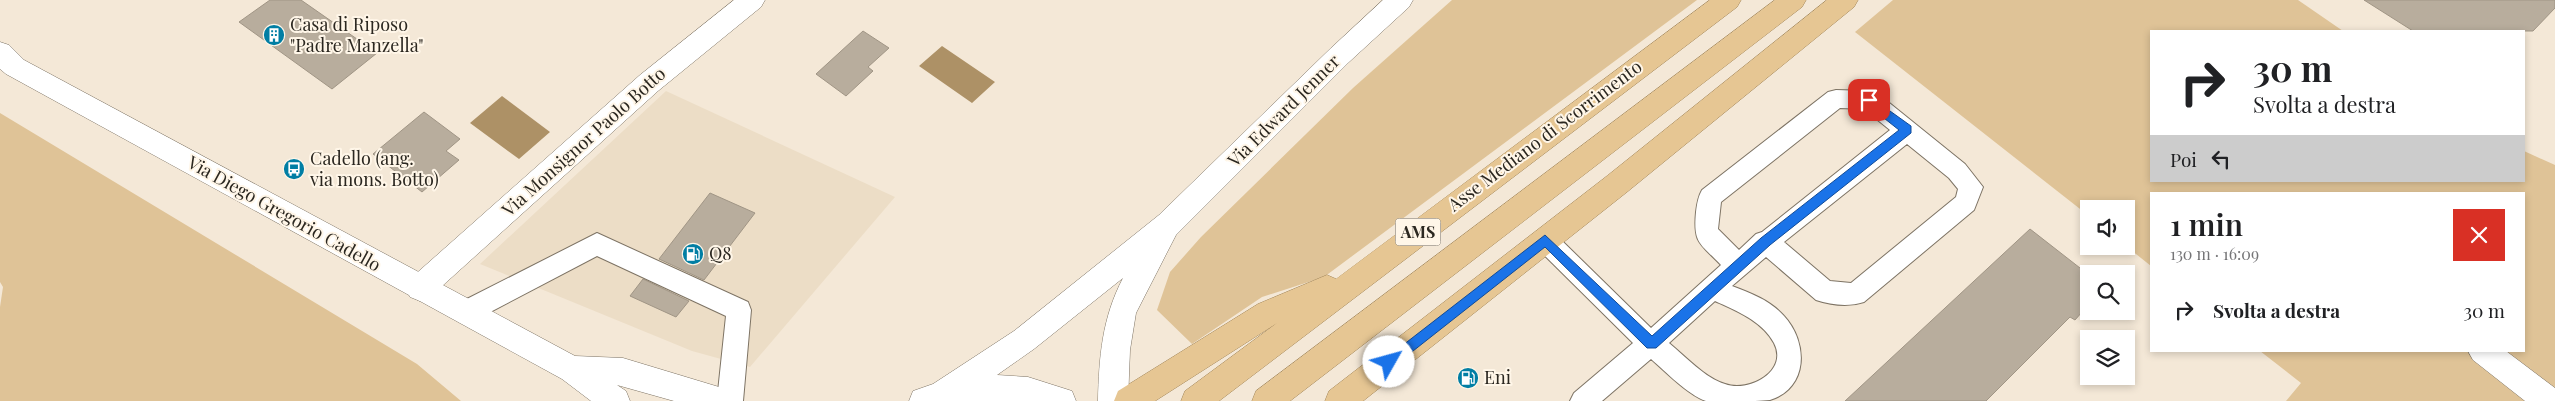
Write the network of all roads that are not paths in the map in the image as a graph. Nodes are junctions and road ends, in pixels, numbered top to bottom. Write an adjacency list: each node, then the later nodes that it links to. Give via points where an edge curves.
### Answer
1 (752, 0): 13 (street, Via Monsignor Paolo Botto, via 648,83)
2 (1400, 0): 8 (street, Via Edward Jenner)
3 (1728, 0): 12 (highway, Asse Mediano di Scorrimento / AMS)
4 (1793, 0): 29 (highway, AMS)
5 (1845, 0): 9 (highway)
6 (0, 52): 13 (street, Via Diego Gregorio Cadello, via 15,67)
7 (1907, 130): 10 (lane); 10 (lane, via 1957,171 1971,187 1966,203 1855,294 1825,292); 11 (lane, via 1869,100 1836,99 1710,197 1706,233)
8 (1169, 224): 19 (street, Via Edward Jenner, via 1024,340); 26 (street, Via Edward Jenner, via 1126,302 1114,360)
9 (1545, 240): 16 (lane); 20 (highway)
10 (1766, 241): 11 (lane)
11 (1738, 265): 14 (lane)
12 (1365, 272): 27 (highway, via 1268,313); 28 (highway, Asse Mediano di Scorrimento / AMS)
13 (420, 288): 15 (street, Via Diego Gregorio Cadello)
14 (1711, 288): 16 (lane); 16 (lane, via 1758,310 1778,326 1789,348 1790,359 1789,370 1776,390 1752,399 1725,397 1712,391)
15 (466, 312): 18 (street, Via Diego Gregorio Cadello); 24 (lane, via 596,244 738,310)
16 (1651, 344): 30 (lane)
17 (2484, 352): 31 (street)
18 (572, 369): 21 (street); 22 (street, Via Diego Gregorio Cadello); 23 (street, Via Diego Gregorio Cadello, via 623,372)
19 (934, 398): 25 (street, via 981,389 1017,390)
20 (1342, 400)
21 (600, 401)
22 (615, 401)
23 (719, 401)
24 (730, 401)
25 (1061, 401)
26 (1113, 401)
27 (1130, 401)
28 (1196, 401)
29 (1267, 401)
30 (1583, 401)
31 (2548, 401)

